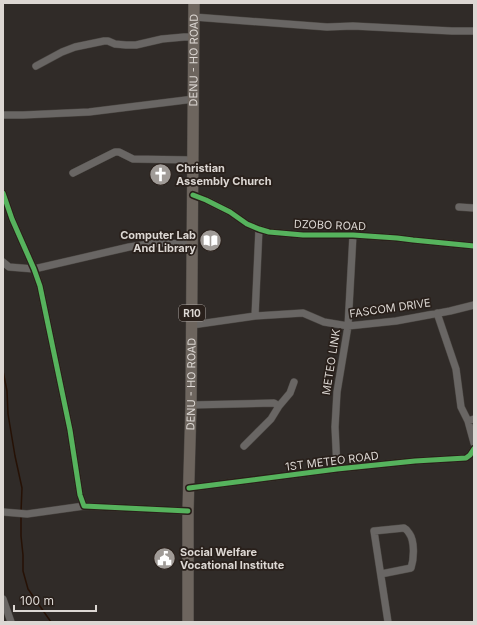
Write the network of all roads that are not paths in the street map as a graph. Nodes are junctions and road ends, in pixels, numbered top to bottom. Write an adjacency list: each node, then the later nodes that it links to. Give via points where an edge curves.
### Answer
1 (194, 3): 2 (main road, DENU - HO ROAD / R10)
2 (194, 17): 3 (street, via 327,27); 4 (main road, DENU - HO ROAD / R10)
3 (474, 31)
4 (194, 37): 5 (street, via 162,39 136,45 104,41 75,47); 6 (main road, DENU - HO ROAD / R10)
5 (36, 66)
6 (194, 99): 7 (street, via 89,112); 8 (main road, DENU - HO ROAD / R10)
7 (3, 115)
8 (193, 160): 9 (street, via 133,159 115,152); 11 (main road, DENU - HO ROAD / R10)
9 (73, 173)
10 (3, 193): 19 (street)
11 (193, 195): 14 (street, DZOBO ROAD); 16 (main road, DENU - HO ROAD / R10)
12 (459, 207): 13 (street)
13 (474, 208)
14 (259, 229): 15 (street, DZOBO ROAD, via 303,235); 22 (street)
15 (353, 234): 17 (street, DZOBO ROAD); 24 (street, METEO LINK)
16 (192, 244): 19 (street, via 155,243 129,247); 23 (main road, DENU - HO ROAD / R10)
17 (474, 246)
18 (3, 262): 19 (street, via 9,267)
19 (34, 269): 34 (street, via 46,314)
20 (474, 305): 21 (street, FASCOM DRIVE)
21 (437, 313): 24 (street, FASCOM DRIVE); 28 (street, via 456,369 461,407)
22 (256, 316): 23 (street, FASCOM DRIVE); 24 (street, FASCOM DRIVE, via 302,313 324,322)
23 (192, 325): 26 (main road, DENU - HO ROAD / R10)
24 (348, 326): 32 (street, METEO LINK, via 337,392)
25 (294, 382): 27 (street, via 290,394)
26 (192, 405): 27 (street, via 274,402); 33 (main road, DENU - HO ROAD / R10)
27 (279, 406): 30 (street, via 271,419)
28 (471, 420): 29 (street)
29 (474, 443)
30 (244, 446)
31 (474, 449): 32 (street, 1ST METEO ROAD, via 466,458)
32 (337, 469): 33 (street, 1ST METEO ROAD)
33 (189, 488): 35 (main road, DENU - HO ROAD / R10)
34 (84, 506): 35 (street); 36 (street, via 21,513)
35 (188, 510): 40 (main road, DENU - HO ROAD / R10)
36 (3, 512)
37 (381, 574): 37 (street, via 374,531 404,528 410,534 413,547 411,568); 41 (street)
38 (3, 599): 39 (street)
39 (11, 622)
40 (188, 622)
41 (388, 622)

